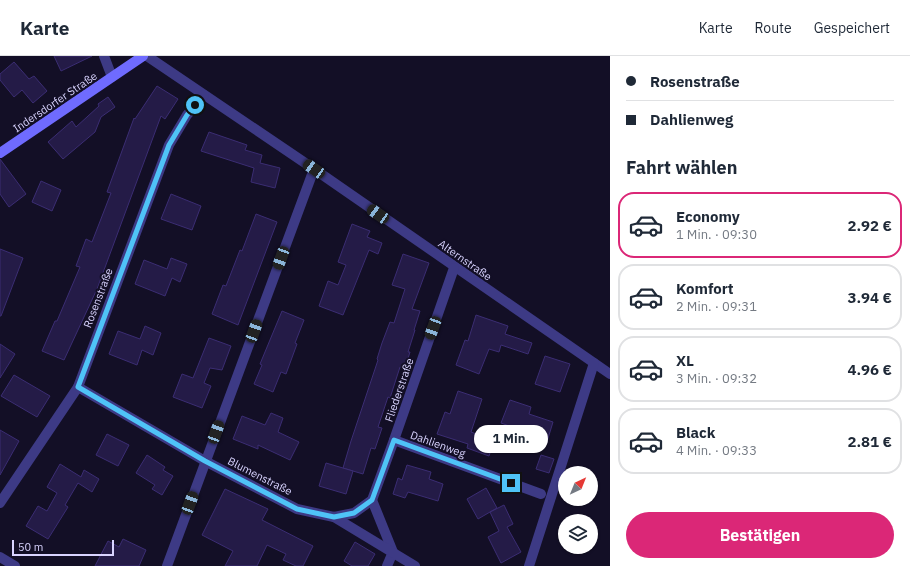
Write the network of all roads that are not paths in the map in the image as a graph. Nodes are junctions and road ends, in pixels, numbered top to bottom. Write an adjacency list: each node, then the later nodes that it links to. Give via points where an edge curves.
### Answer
1 (104, 56): 4 (street)
2 (143, 56): 4 (street, Indersdorfer Straße)
3 (147, 56): 5 (street, Alternstraße)
4 (112, 77): 6 (street, Indersdorfer Straße)
5 (204, 95): 7 (street, Alternstraße); 11 (street, Rosenstraße, via 187,115 169,145)
6 (0, 153)
7 (314, 169): 8 (street, Alternstraße); 13 (street)
8 (454, 268): 9 (street, Alternstraße); 12 (street, Fliederstraße)
9 (594, 363): 10 (street, Alternstraße); 24 (street)
10 (610, 374)
11 (78, 387): 13 (street, Blumenstraße); 16 (street, Rosenstraße)
12 (394, 440): 14 (street, Dahlienweg); 15 (street, Fliederstraße)
13 (205, 461): 17 (street, Blumenstraße, via 297,509); 21 (street)
14 (540, 494)
15 (372, 500): 17 (street, Blumenstraße, via 354,513); 18 (street)
16 (0, 503)
17 (334, 517): 18 (street)
18 (393, 552): 22 (street); 23 (street)
19 (0, 557): 20 (street)
20 (15, 566)
21 (167, 566)
22 (386, 566)
23 (415, 566)
24 (529, 566)

